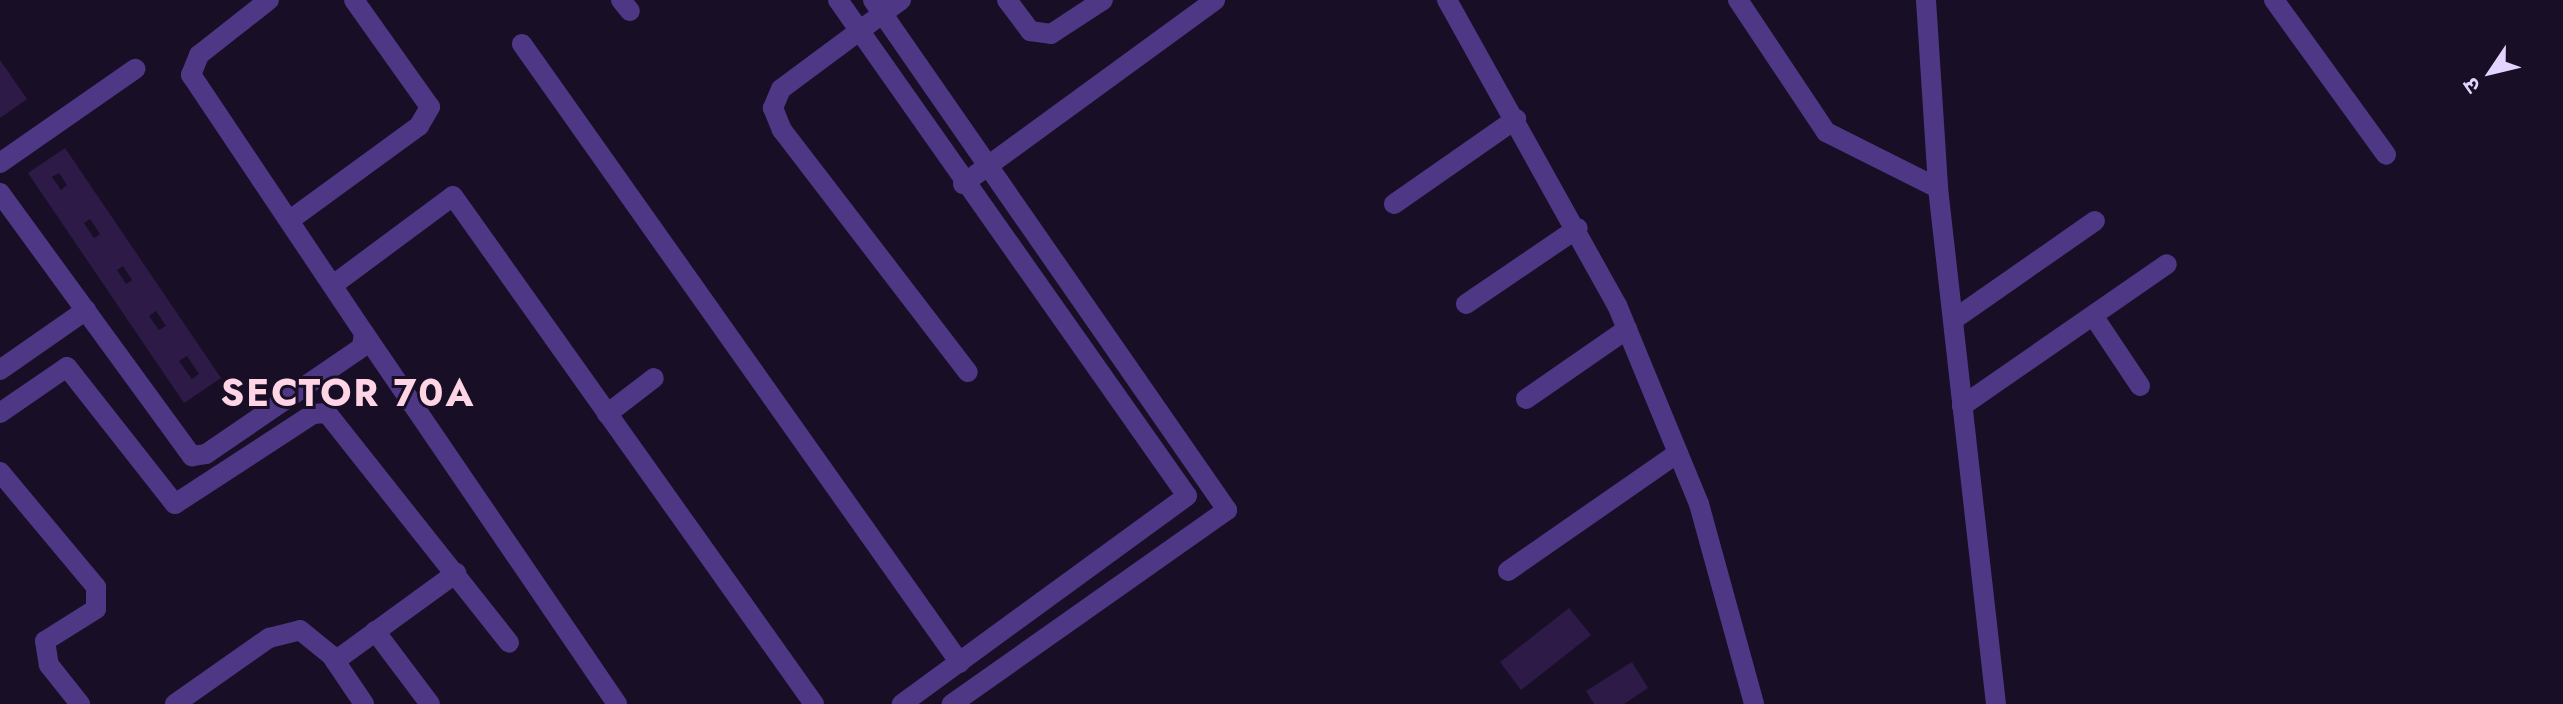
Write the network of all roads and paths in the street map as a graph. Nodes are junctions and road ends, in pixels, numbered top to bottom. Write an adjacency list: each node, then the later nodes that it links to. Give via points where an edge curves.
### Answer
1 (269, 0): 24 (street, via 199,55 191,75)
2 (354, 0): 24 (street, via 430,107 419,126)
3 (838, 0): 13 (street)
4 (901, 0): 12 (street)
5 (1007, 0): 6 (street, via 1030,31 1051,34)
6 (1103, 0)
7 (1215, 0): 19 (street)
8 (1447, 0): 16 (street)
9 (1738, 0): 21 (street, via 1826,132)
10 (1926, 0): 21 (street)
11 (2274, 0): 17 (street)
12 (877, 6): 13 (street); 19 (street)
13 (857, 28): 20 (street); 36 (street, via 781,89 777,121)
14 (522, 44): 50 (street)
15 (135, 69): 18 (street)
16 (1516, 119): 23 (street); 26 (street)
17 (2386, 155)
18 (0, 163)
19 (988, 165): 20 (street); 58 (street, via 1227,510)
20 (963, 184): 50 (street, via 1187,496)
21 (1938, 188): 32 (street)
22 (0, 193): 30 (street)
23 (1394, 204)
24 (290, 220): 28 (street)
25 (2095, 221): 32 (street)
26 (1578, 228): 29 (street); 33 (street)
27 (2167, 264): 31 (street)
28 (333, 285): 34 (street); 42 (street, via 453,196)
29 (1466, 304)
30 (86, 310): 34 (street, via 192,456 206,454 362,347); 35 (street)
31 (2094, 317): 38 (street); 40 (street)
32 (1953, 320): 40 (street)
33 (1627, 329): 39 (street); 43 (street)
34 (364, 333): 55 (street)
35 (0, 370)
36 (968, 372)
37 (654, 378): 42 (street)
38 (2140, 386)
39 (1526, 399)
40 (1962, 406): 60 (street)
41 (0, 413): 46 (street, via 67,367 175,504 313,414 327,413)
42 (607, 414): 56 (street)
43 (1678, 453): 45 (street); 59 (street)
44 (0, 472): 51 (street, via 96,587 96,609 45,641 49,665)
45 (1508, 571)
46 (456, 573): 47 (street); 48 (street)
47 (375, 631): 49 (street); 54 (street)
48 (509, 643)
49 (335, 661): 52 (street, via 315,637 284,630); 53 (street)
50 (960, 663): 57 (street)
51 (80, 704)
52 (175, 704)
53 (364, 704)
54 (430, 704)
55 (617, 704)
56 (814, 704)
57 (902, 704)
58 (952, 704)
59 (1754, 704)
60 (1996, 704)

